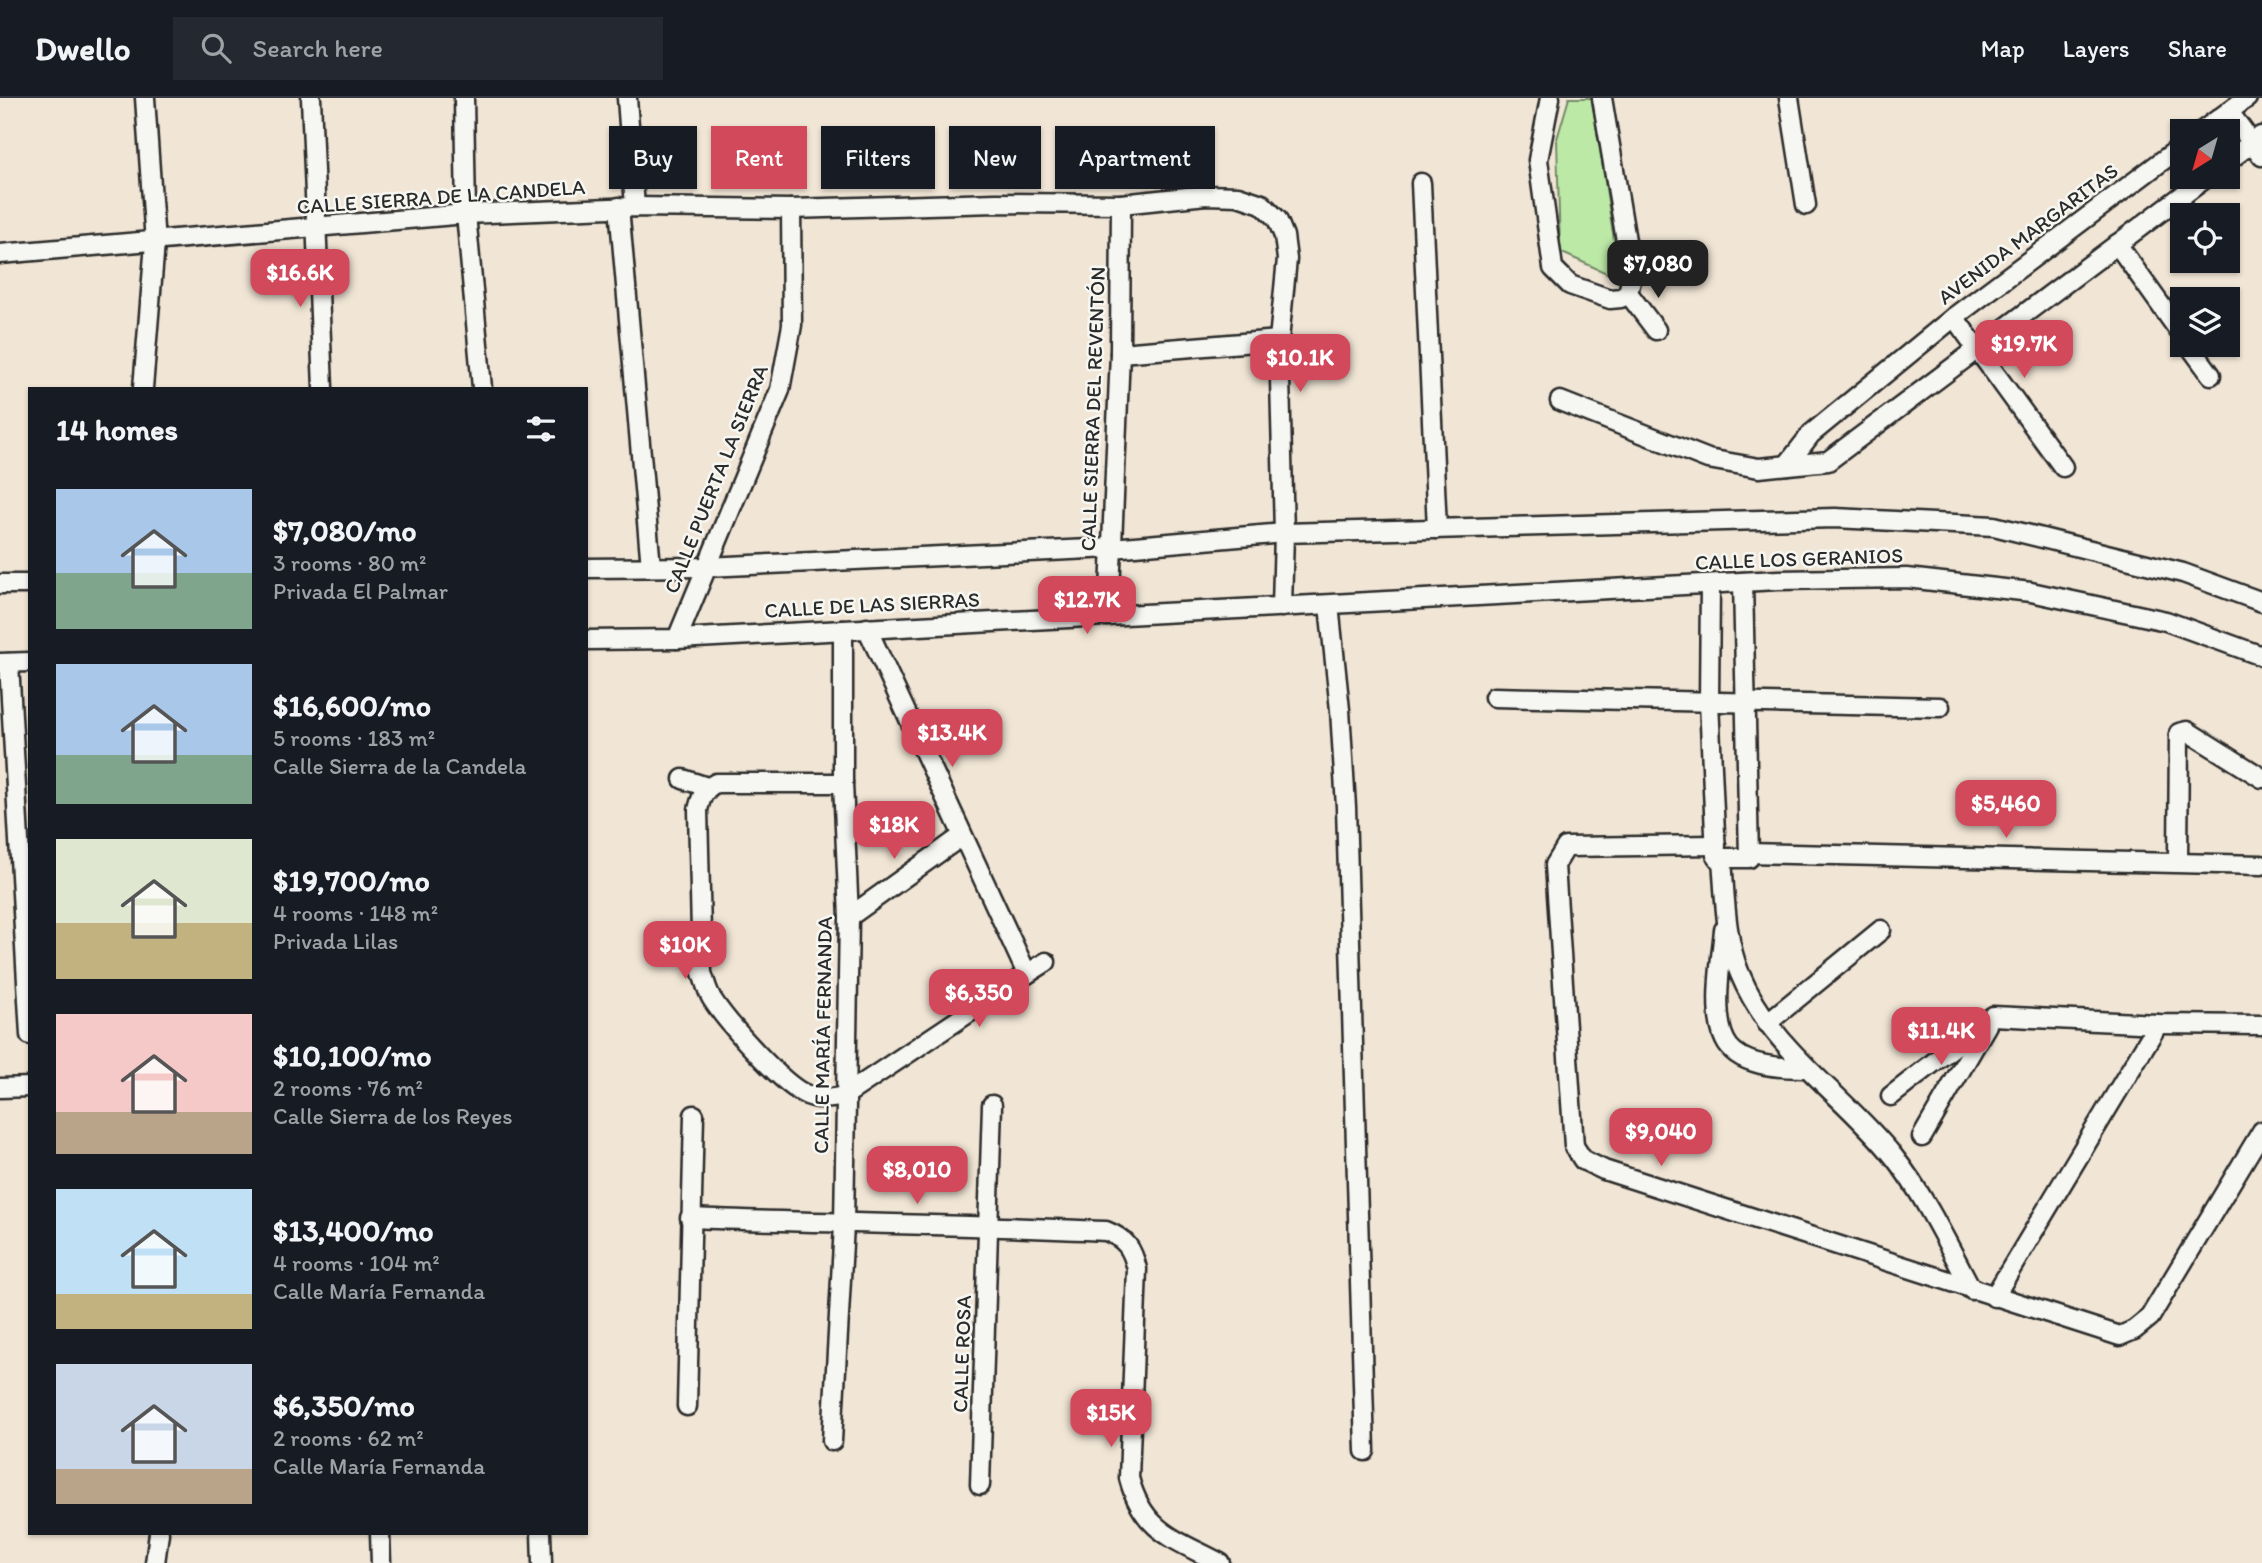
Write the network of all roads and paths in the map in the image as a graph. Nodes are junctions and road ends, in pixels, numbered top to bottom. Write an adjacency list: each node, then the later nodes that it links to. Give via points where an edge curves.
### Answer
1 (145, 98): 22 (street)
2 (311, 98): 21 (street)
3 (464, 98): 20 (street)
4 (627, 98): 18 (street)
5 (1550, 98): 25 (street, via 1538,160 1553,268 1570,285 1610,299)
6 (1602, 98): 25 (street, via 1632,276)
7 (1788, 98): 17 (street)
8 (2247, 98): 9 (street)
9 (2229, 111): 10 (street); 11 (street)
10 (2219, 119)
11 (2259, 145): 13 (street)
12 (2170, 155): 26 (street, AVENIDA MARGARITAS)
13 (2240, 155)
14 (1421, 183): 40 (street)
15 (2191, 189): 23 (street)
16 (1121, 204): 19 (street, CALLE SIERRA DE LA CANDELA); 29 (street, CALLE SIERRA DE LA CANDELA, via 1206,195 1238,196 1262,204 1277,219 1284,236); 31 (street, CALLE SIERRA DEL REVENTÓN)
17 (1806, 205)
18 (627, 207): 19 (street, CALLE SIERRA DE LA CANDELA); 20 (street, CALLE SIERRA DE LA CANDELA); 43 (street)
19 (790, 209): 44 (street, CALLE PUERTA LA SIERRA, via 789,354 780,390)
20 (466, 214): 21 (street, CALLE SIERRA DE LA CANDELA); 36 (street)
21 (316, 228): 22 (street, CALLE SIERRA DE LA CANDELA); 35 (street)
22 (155, 243): 24 (street, CALLE SIERRA DE LA CANDELA); 34 (street)
23 (2117, 244): 27 (street); 30 (street)
24 (0, 254)
25 (1628, 293): 28 (street)
26 (1954, 317): 30 (street); 38 (street, AVENIDA MARGARITAS, via 1811,434)
27 (2170, 318)
28 (1656, 330)
29 (1279, 340): 31 (street); 41 (street)
30 (1977, 348): 38 (street, via 1828,461); 39 (street)
31 (1121, 353): 42 (street, CALLE SIERRA DEL REVENTÓN)
32 (2198, 357): 33 (street)
33 (2211, 375)
34 (143, 387)
35 (323, 387)
36 (482, 387)
37 (1560, 401): 38 (street, via 1708,459 1759,467)
38 (1787, 465)
39 (2063, 467)
40 (1437, 529): 41 (street); 50 (street, via 1835,519 1994,526 2183,573)
41 (1284, 533): 42 (street); 52 (street)
42 (1112, 548): 44 (street); 53 (street, CALLE SIERRA DEL REVENTÓN)
43 (652, 567): 44 (street); 45 (street)
44 (706, 567): 56 (street, CALLE PUERTA LA SIERRA)
45 (588, 568)
46 (1743, 582): 49 (street, CALLE LOS GERANIOS); 58 (street, CALLE LOS GERANIOS, via 1907,578 2031,592 2166,621); 63 (street)
47 (0, 584): 48 (street)
48 (28, 584)
49 (1710, 584): 51 (street, CALLE LOS GERANIOS); 62 (street)
50 (2262, 602)
51 (1329, 605): 52 (street, CALLE DE LAS SIERRAS); 100 (street, via 1346,807)
52 (1282, 607): 53 (street, CALLE DE LAS SIERRAS)
53 (1109, 616): 54 (street, CALLE DE LAS SIERRAS)
54 (867, 628): 55 (street, CALLE DE LAS SIERRAS); 69 (street)
55 (842, 630): 56 (street, CALLE DE LAS SIERRAS); 67 (street, CALLE MARÍA FERNANDA)
56 (677, 639): 57 (street, CALLE DE LAS SIERRAS)
57 (588, 640)
58 (2262, 656)
59 (28, 662): 60 (street)
60 (4, 663): 79 (street)
61 (1494, 697): 62 (street)
62 (1710, 702): 63 (street); 70 (street)
63 (1744, 703): 64 (street); 71 (street)
64 (1940, 707)
65 (2262, 778): 72 (street, via 2187,731 2179,733)
66 (683, 779): 68 (street)
67 (843, 783): 68 (street, via 716,783); 75 (street, CALLE MARÍA FERNANDA)
68 (708, 787): 87 (street, via 698,810 702,973 710,996 789,1085 825,1100)
69 (961, 836): 75 (street); 78 (street)
70 (1719, 852): 71 (street, via 1749,858); 74 (street); 96 (street, via 1566,846 1559,856 1555,865 1574,1146 1583,1160 1604,1170)
71 (1749, 853): 72 (street)
72 (2178, 862): 73 (street)
73 (2262, 865)
74 (1726, 909): 81 (street, via 1739,972); 84 (street, via 1720,1001 1724,1039 1736,1053 1756,1062 1779,1069)
75 (849, 917): 87 (street, CALLE MARÍA FERNANDA)
76 (1881, 930): 81 (street)
77 (1046, 962): 78 (street)
78 (1027, 974): 87 (street)
79 (28, 1006)
80 (1993, 1016): 82 (street); 88 (street); 92 (street)
81 (1767, 1023): 84 (street)
82 (2158, 1024): 83 (street); 97 (street)
83 (2262, 1025)
84 (1804, 1068): 96 (street, via 1894,1157)
85 (28, 1087): 86 (street)
86 (0, 1088)
87 (844, 1096): 94 (street, CALLE MARÍA FERNANDA)
88 (1891, 1096)
89 (992, 1105): 95 (street, CALLE ROSA)
90 (694, 1115): 93 (street)
91 (2262, 1130): 97 (street, via 2150,1317 2134,1330 2120,1336)
92 (1922, 1136)
93 (690, 1218): 94 (street); 98 (street)
94 (844, 1225): 95 (street); 99 (street, CALLE MARÍA FERNANDA)
95 (990, 1225): 101 (street, CALLE ROSA); 108 (street, via 1106,1231 1123,1238 1133,1250 1137,1269 1129,1478 1135,1500 1146,1518 1165,1533)
96 (1972, 1290): 97 (street)
97 (1994, 1297)
98 (687, 1406)
99 (832, 1441)
100 (1365, 1451)
101 (980, 1485)
102 (159, 1535): 105 (street)
103 (380, 1535): 106 (street)
104 (541, 1535): 107 (street)
105 (155, 1563)
106 (381, 1563)
107 (542, 1563)
108 (1220, 1563)

